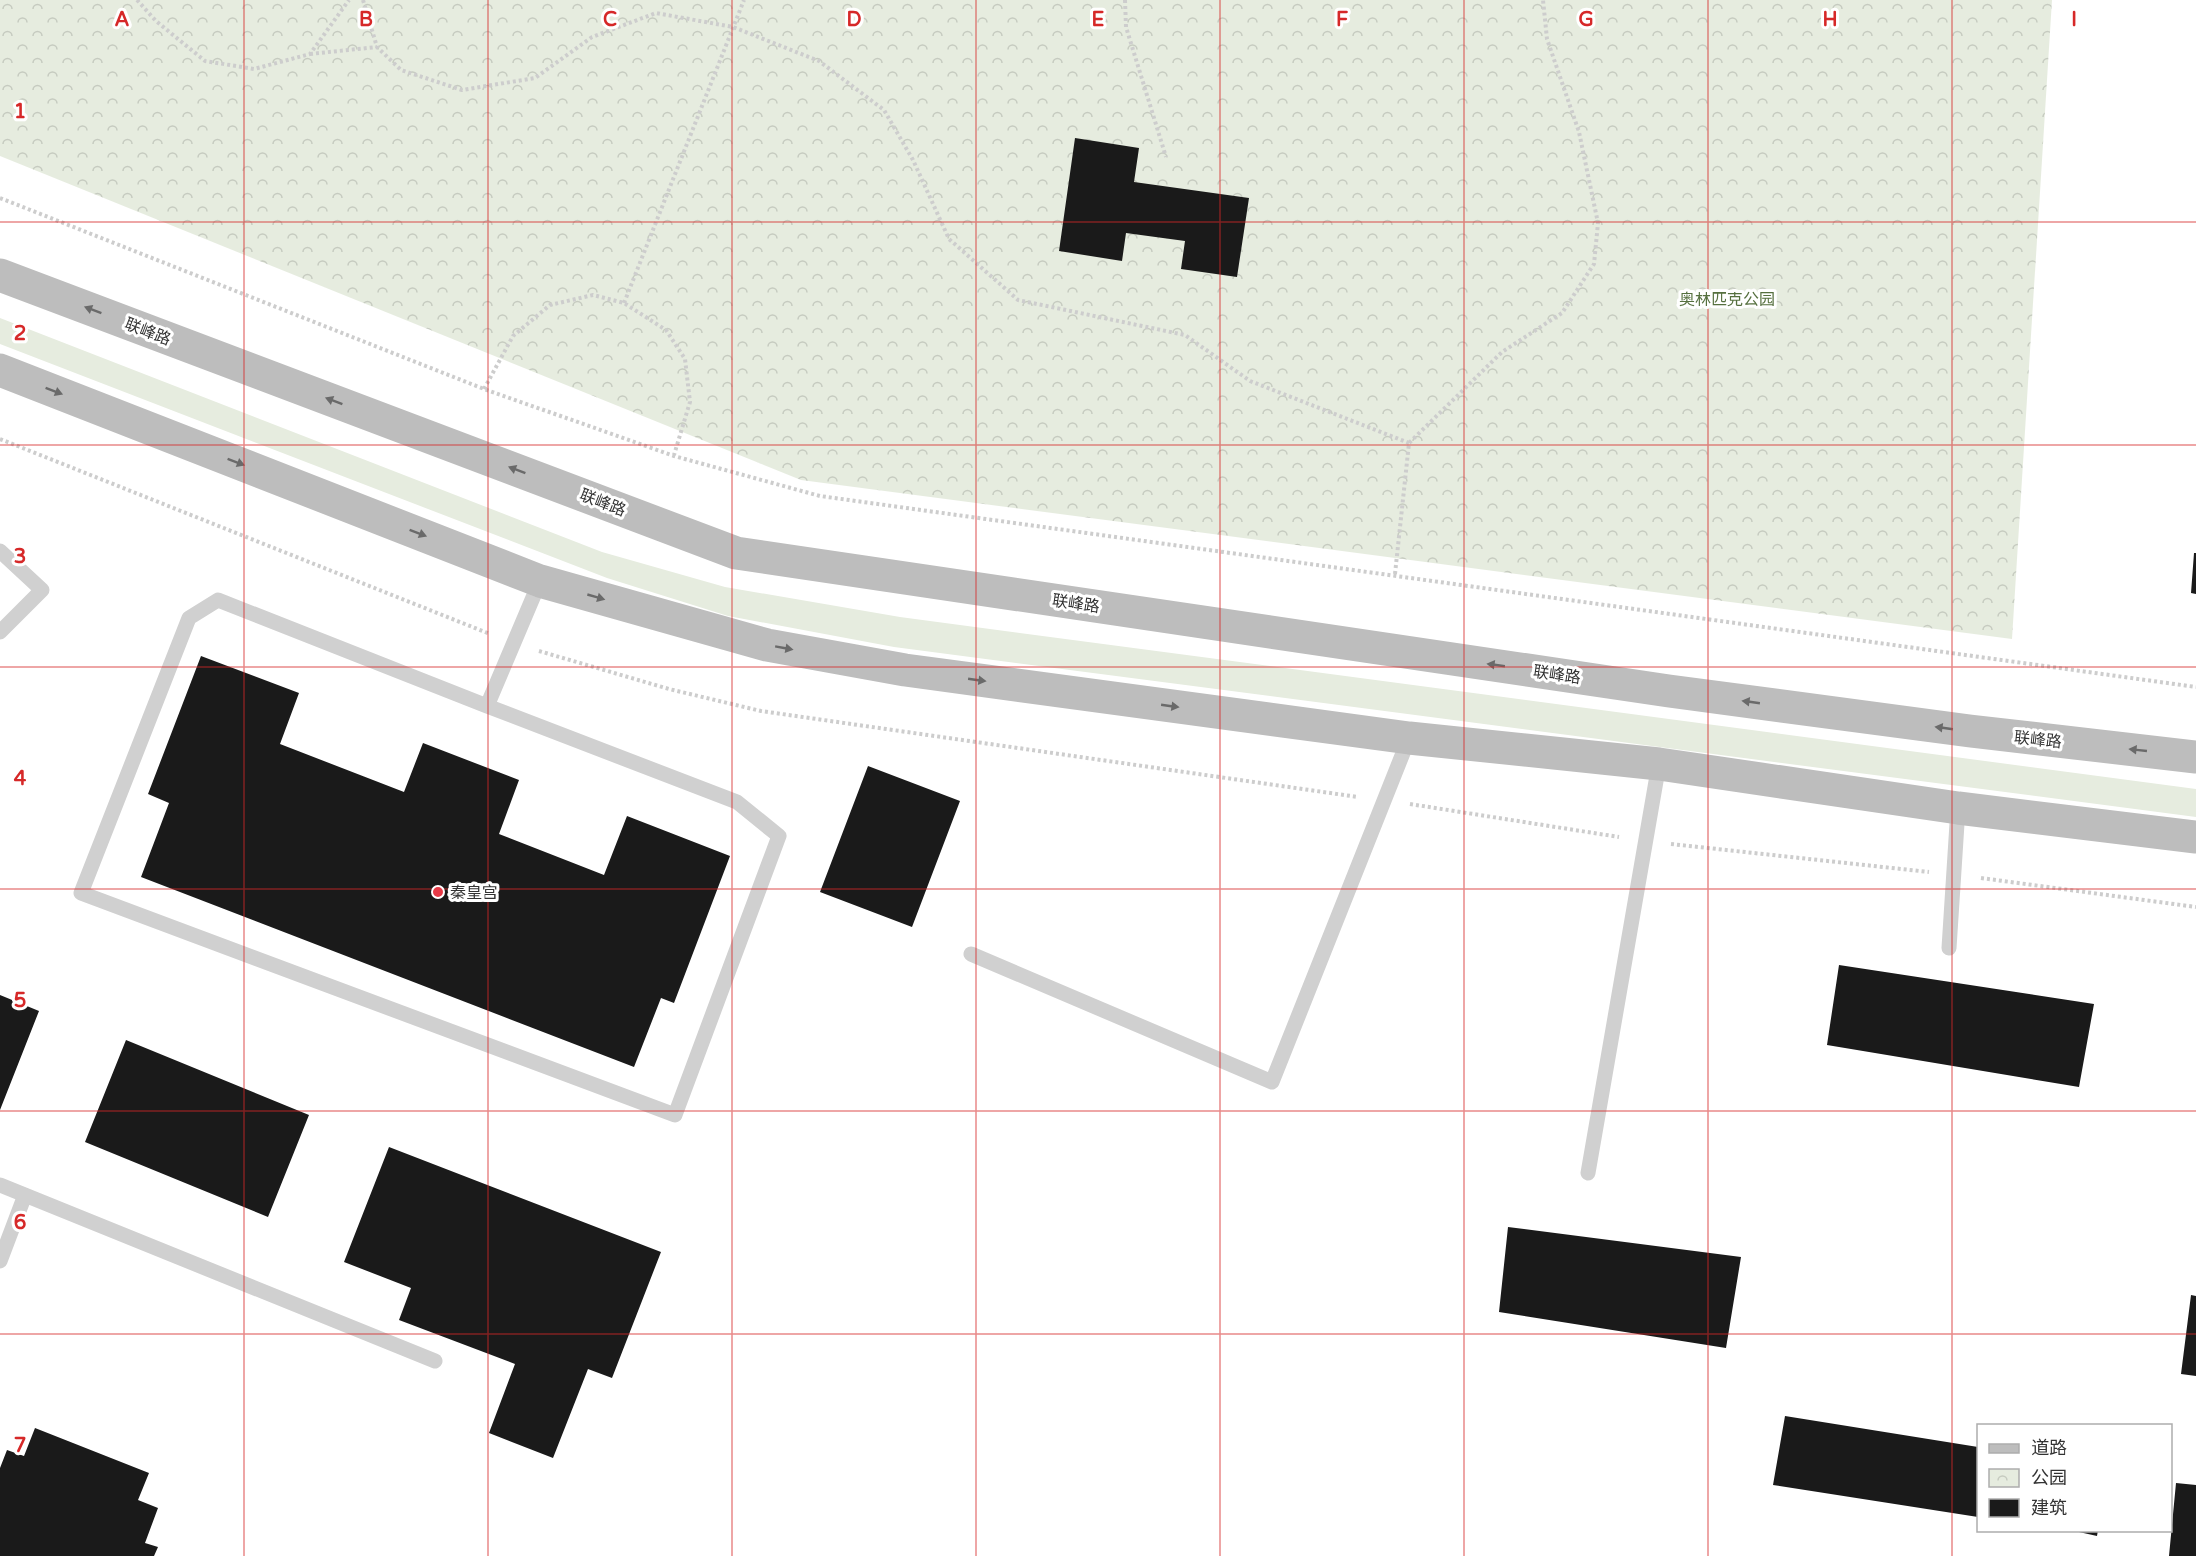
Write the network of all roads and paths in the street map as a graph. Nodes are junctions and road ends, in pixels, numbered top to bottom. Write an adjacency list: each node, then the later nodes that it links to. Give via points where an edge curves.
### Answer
1 (137, 0): 9 (path, via 156,21 205,60 254,69)
2 (349, 0): 9 (path)
3 (363, 0): 8 (path)
4 (744, 0): 7 (path)
5 (1125, 0): 10 (path, via 1126,27)
6 (1544, 0): 16 (path, via 1547,39 1579,132 1598,224 1594,264 1562,313 1502,352)
7 (733, 27): 8 (path, via 656,13 592,37 535,78 462,90 401,70); 13 (path); 16 (path, via 819,61 884,110 913,160 949,239 1018,300 1185,335 1250,381)
8 (377, 47): 9 (path)
9 (310, 54)
10 (1166, 157)
11 (0, 198): 15 (path)
12 (0, 275): 25 (main road, 联峰路, one-way to 12, via 1681,693 736,553)
13 (624, 303): 15 (path, via 593,295 550,305 513,336); 17 (path, via 666,330 685,359 690,402)
14 (0, 370): 20 (main road, one-way to 20)
15 (484, 389): 17 (path)
16 (1409, 443): 19 (path)
17 (674, 456): 19 (path, via 820,496)
18 (0, 550): 21 (lane, via 42,590)
19 (1395, 574): 22 (path)
20 (540, 581): 23 (lane); 24 (main road, one-way to 24, via 790,650 905,670)
21 (0, 632)
22 (2196, 687)
23 (487, 706): 23 (lane, via 737,802 779,836 675,1115 81,893 189,618 218,600)
24 (1409, 738): 26 (main road); 30 (lane, via 1272,1082)
25 (2196, 757)
26 (1659, 764): 27 (main road); 31 (lane)
27 (1958, 808): 28 (main road); 29 (lane)
28 (2196, 837)
29 (1949, 948)
30 (971, 954)
31 (1588, 1173)
32 (0, 1185): 33 (lane)
33 (26, 1195): 34 (lane); 35 (lane)
34 (0, 1261)
35 (435, 1361)

